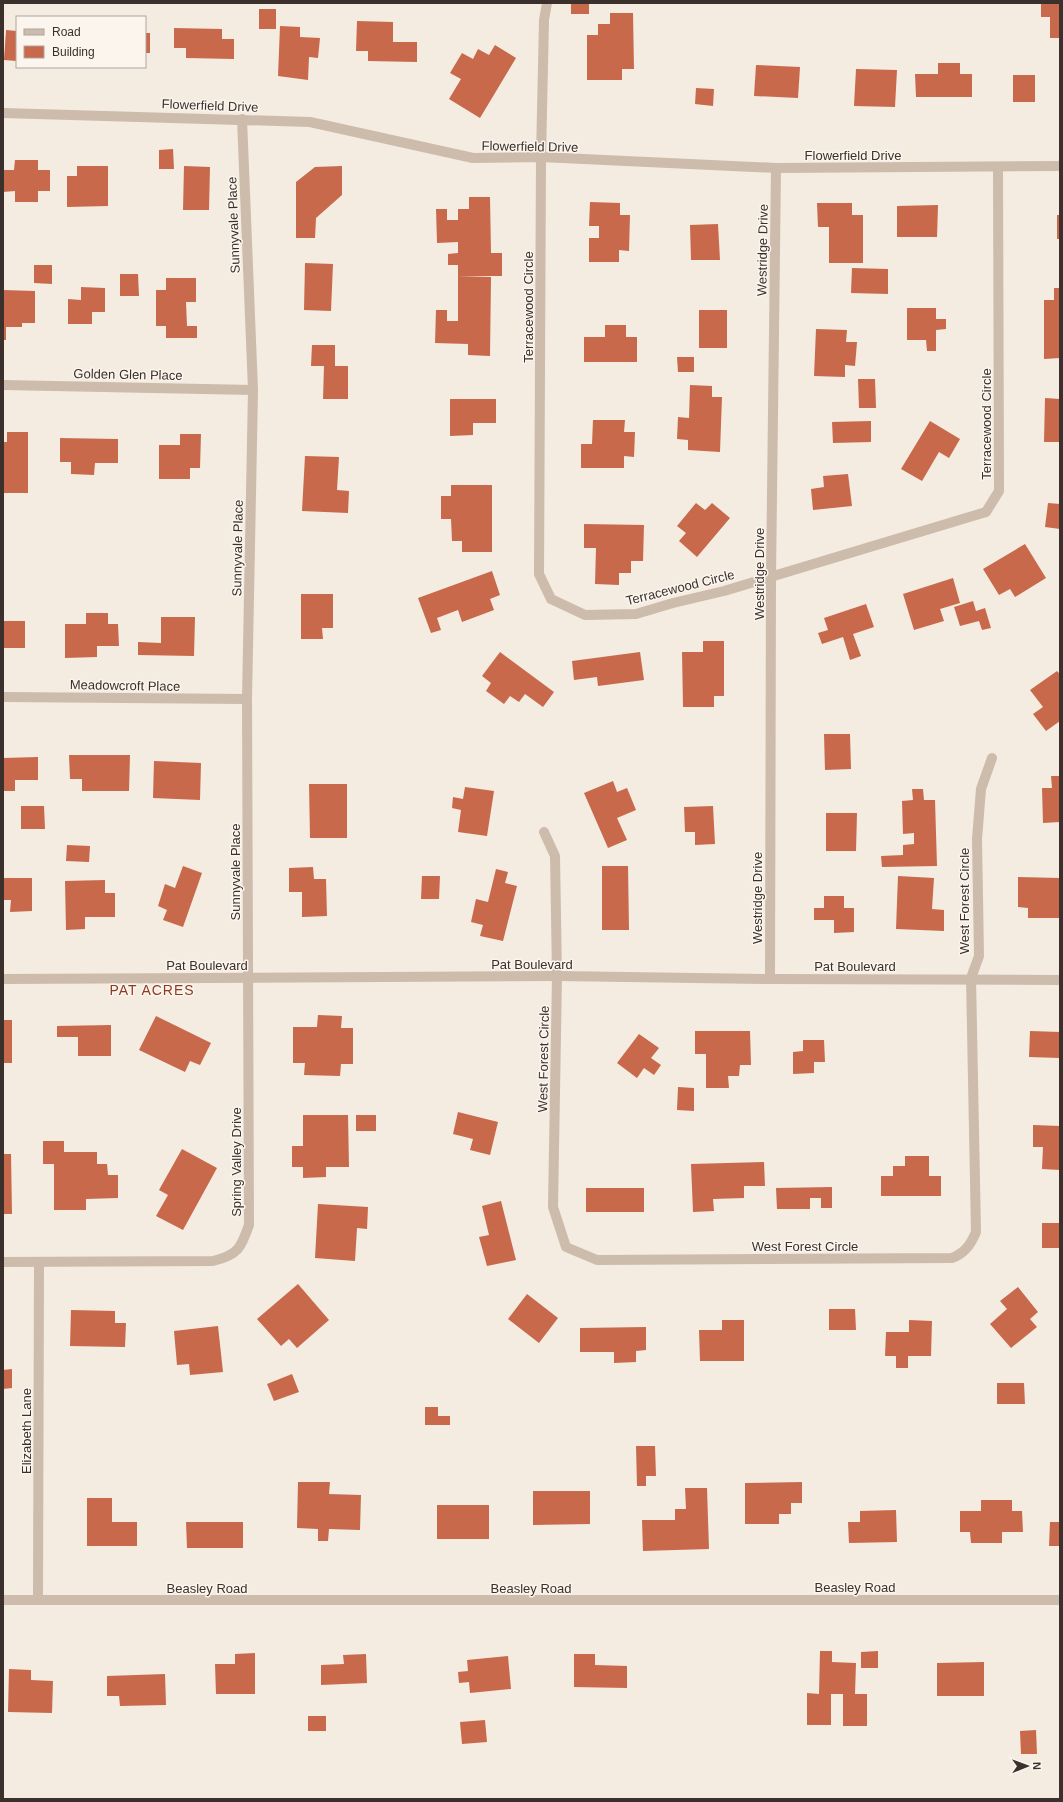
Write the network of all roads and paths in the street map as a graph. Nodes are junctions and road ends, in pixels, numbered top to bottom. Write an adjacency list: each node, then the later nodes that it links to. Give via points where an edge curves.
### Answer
1 (547, 3): 4 (street, Terracewood Circle, via 544,20)
2 (3, 113): 3 (street, Flowerfield Drive)
3 (242, 119): 4 (street, Flowerfield Drive, via 310,122 473,158); 9 (street, Sunnyvale Place)
4 (542, 157): 7 (street, Flowerfield Drive); 10 (street, Terracewood Circle, via 540,574 551,599 585,615 636,614)
5 (1060, 166): 6 (street, Flowerfield Drive)
6 (998, 167): 7 (street, Flowerfield Drive); 10 (street, Terracewood Circle, via 1000,491 986,512)
7 (776, 168): 10 (street, Westridge Drive)
8 (3, 385): 9 (street, Golden Glen Place)
9 (253, 390): 12 (street, Sunnyvale Place)
10 (771, 576): 19 (street, Westridge Drive)
11 (3, 697): 12 (street, Meadowcroft Place)
12 (247, 699): 16 (street, Sunnyvale Place)
13 (992, 758): 17 (street, West Forest Circle, via 981,790 977,839 979,956)
14 (544, 832): 15 (street, West Forest Circle, via 555,856)
15 (557, 976): 16 (street, Pat Boulevard); 17 (street, West Forest Circle, via 553,1207 566,1247 597,1260 945,1259 959,1255 971,1245 976,1232); 19 (street, Pat Boulevard)
16 (248, 978): 18 (street, Pat Boulevard); 22 (street, Spring Valley Drive, via 249,1225 241,1246 228,1258 214,1261)
17 (971, 978): 19 (street, Pat Boulevard); 20 (street, Pat Boulevard)
18 (3, 979)
19 (770, 979)
20 (1060, 980)
21 (3, 1262): 22 (street, Spring Valley Drive)
22 (39, 1262): 24 (street, Elizabeth Lane)
23 (3, 1600): 24 (street, Beasley Road)
24 (38, 1600): 25 (street, Beasley Road)
25 (1060, 1600)

